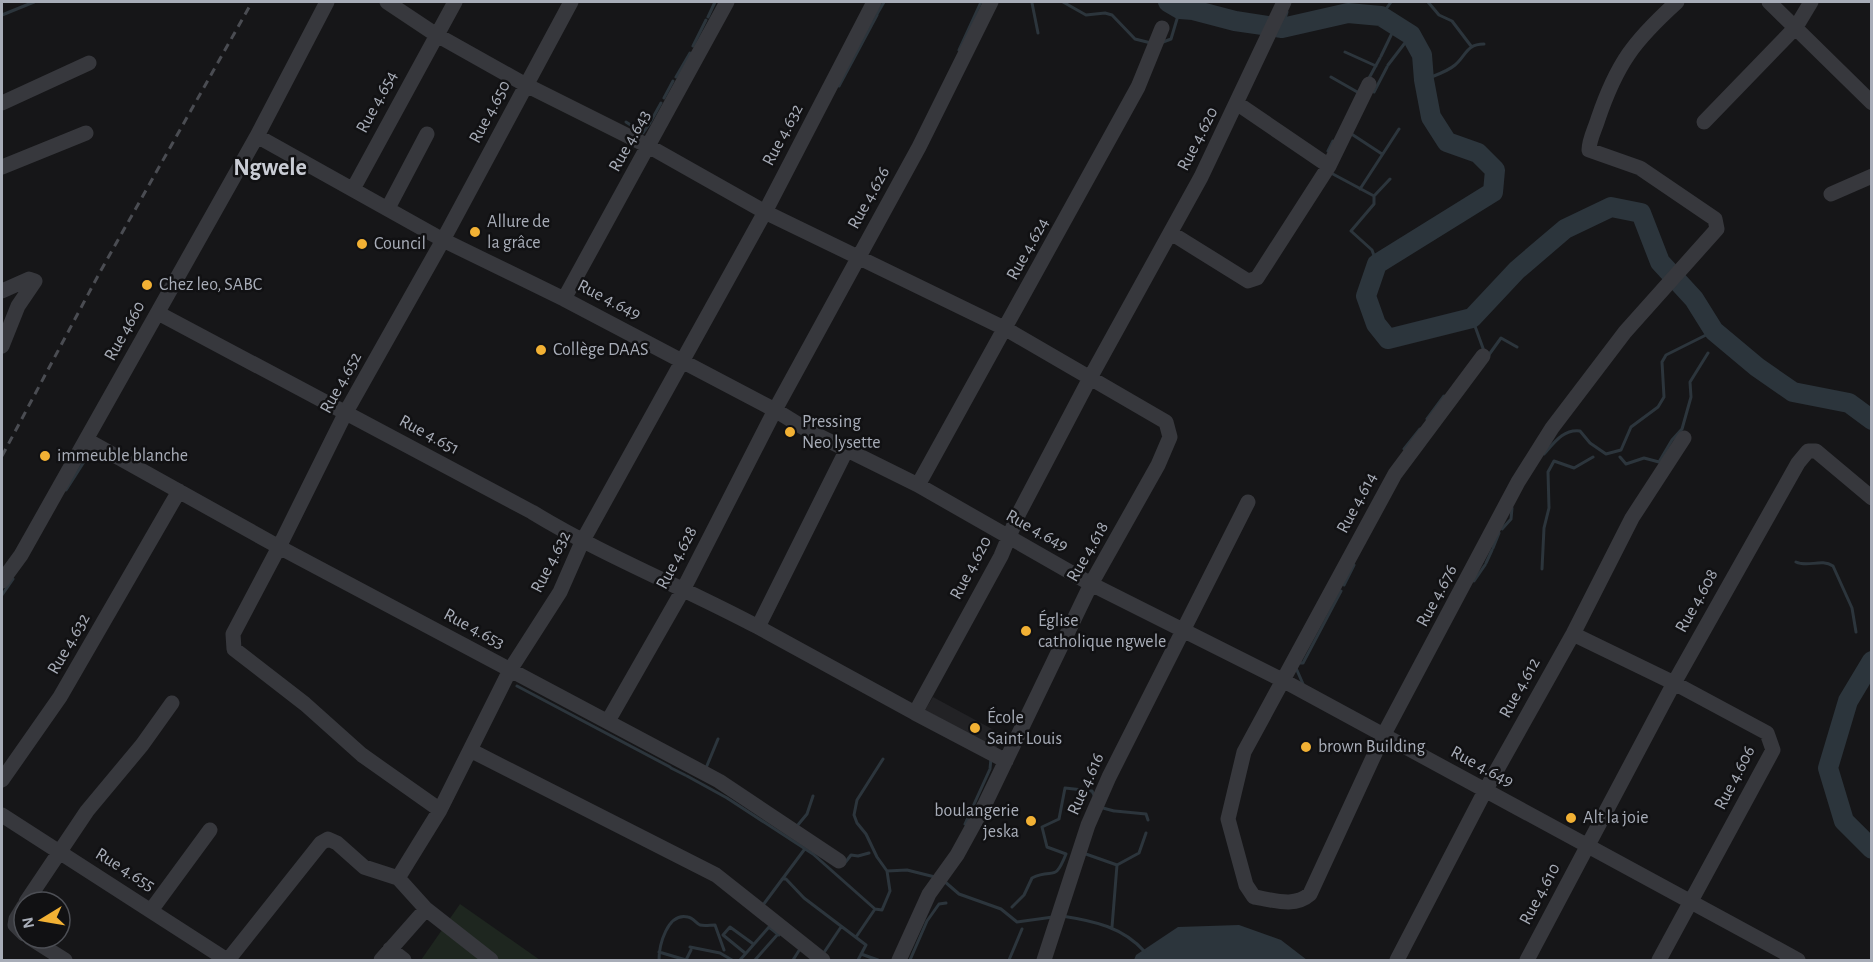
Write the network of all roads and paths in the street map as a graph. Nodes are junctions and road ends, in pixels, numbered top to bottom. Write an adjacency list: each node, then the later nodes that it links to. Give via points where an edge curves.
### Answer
1 (327, 2): 24 (street, Rue 4660)
2 (387, 2): 14 (street, Rue 4.618)
3 (455, 2): 14 (street, Rue 4.654)
4 (571, 2): 17 (street, Rue 4.650)
5 (727, 2): 25 (street, Rue 4.643)
6 (874, 2): 32 (street, Rue 4.632)
7 (991, 2): 35 (street, Rue 4.626)
8 (1284, 2): 20 (street, Rue 4.620)
9 (1677, 2): 68 (street, Rue 4.676, via 1643,32 1621,61 1589,150 1640,168 1715,219 1717,229 1668,282 1552,428 1518,482)
10 (1769, 2): 12 (street)
11 (1811, 2): 12 (street)
12 (1796, 27): 19 (street); 21 (street)
13 (1162, 28): 39 (street, Rue 4.624, via 1138,87)
14 (435, 34): 17 (street, Rue 4.618); 29 (street, Rue 4.654)
15 (89, 63): 18 (street)
16 (1369, 84): 26 (street)
17 (526, 85): 25 (street, Rue 4.618); 34 (street, Rue 4.650)
18 (2, 103)
19 (1872, 103)
20 (1238, 104): 26 (street); 33 (street, Rue 4.620)
21 (1704, 122)
22 (86, 133): 27 (street)
23 (427, 134): 31 (street)
24 (257, 136): 29 (street, Rue 4.649); 38 (street, Rue 4660)
25 (650, 147): 32 (street, Rue 4.618); 37 (street, Rue 4.643)
26 (1329, 166): 33 (street, via 1253,281)
27 (2, 167)
28 (1872, 176): 30 (street)
29 (353, 189): 31 (street, Rue 4.649)
30 (1831, 194)
31 (388, 208): 34 (street, Rue 4.649)
32 (765, 212): 35 (street, Rue 4.618); 42 (street, Rue 4.632)
33 (1171, 233): 43 (street, Rue 4.620)
34 (443, 240): 37 (street, Rue 4.649); 45 (street, Rue 4.652)
35 (859, 257): 39 (street, Rue 4.618); 44 (street, Rue 4.626)
36 (2, 291): 40 (street, via 29,279 35,282 18,306)
37 (564, 298): 42 (street, Rue 4.649)
38 (158, 313): 45 (street, Rue 4.651); 47 (street, Rue 4660)
39 (1006, 329): 43 (street, Rue 4.618); 49 (street, Rue 4.624)
40 (2, 346)
41 (1483, 356): 63 (street, Rue 4.614, via 1395,474)
42 (682, 360): 44 (street, Rue 4.649); 54 (street, Rue 4.632)
43 (1090, 378): 53 (street, Rue 4.620); 57 (street, Rue 4.618, via 1166,422 1170,437)
44 (775, 410): 48 (street, Rue 4.649); 58 (street, Rue 4.628)
45 (346, 412): 54 (street, Rue 4.651); 55 (street, Rue 4.652)
46 (1684, 438): 61 (street, Rue 4.612, via 1632,518)
47 (87, 440): 50 (street, Rue 4.653); 56 (street, Rue 4660)
48 (847, 449): 49 (street, Rue 4.649); 59 (street)
49 (918, 484): 53 (street, Rue 4.649)
50 (179, 491): 55 (street, Rue 4.653); 71 (street, Rue 4.632, via 60,697)
51 (1872, 498): 64 (street, Rue 4.608, via 1816,451 1808,451 1780,492)
52 (1248, 502): 60 (street, Rue 4.616)
53 (1009, 538): 57 (street, Rue 4.649); 66 (street, Rue 4.620)
54 (582, 543): 58 (street, Rue 4.651); 62 (street, Rue 4.632, via 560,592)
55 (279, 547): 62 (street, Rue 4.653); 73 (street, via 233,634 234,649 362,755)
56 (2, 581)
57 (1091, 584): 60 (street, Rue 4.649); 70 (street, Rue 4.618)
58 (684, 588): 59 (street, Rue 4.651); 67 (street, Rue 4.628)
59 (758, 627): 66 (street)
60 (1183, 632): 63 (street, Rue 4.649); 93 (street, Rue 4.616, via 1088,825)
61 (1573, 634): 64 (street, Rue 4.606); 72 (street, Rue 4.612)
62 (510, 670): 67 (street, Rue 4.653); 69 (street, Rue 4.632)
63 (1284, 681): 68 (street, Rue 4.649); 68 (street, Rue 4.676, via 1244,752 1229,806 1229,829 1246,885 1254,897 1293,903 1310,894)
64 (1674, 683): 76 (street, Rue 4.608); 81 (street, Rue 4.606, via 1767,733 1773,750)
65 (172, 703): 77 (street)
66 (915, 713): 70 (street)
67 (608, 721): 78 (street, Rue 4.653, via 719,781)
68 (1383, 736): 72 (street, Rue 4.649)
69 (470, 750): 73 (street, Rue 4.632); 91 (street, via 716,875)
70 (1006, 761): 92 (street, Rue 4.618, via 957,855 929,894)
71 (2, 780)
72 (1485, 791): 76 (street, Rue 4.649); 94 (street, Rue 4.612)
73 (440, 810): 79 (street, Rue 4.632)
74 (2, 814): 77 (street, Rue 4.655)
75 (210, 830): 82 (street)
76 (1588, 845): 81 (street, Rue 4.649); 95 (street, Rue 4.610)
77 (59, 852): 80 (street); 82 (street, Rue 4.655)
78 (838, 861)
79 (398, 878): 83 (street); 88 (street, via 364,867 328,839)
80 (34, 890)
81 (1689, 900): 85 (street, Rue 4.649); 96 (street, Rue 4.606)
82 (152, 909): 88 (street, Rue 4.655)
83 (426, 909): 86 (street); 90 (street)
84 (49, 950): 87 (street)
85 (1771, 954): 97 (street, Rue 4.649)
86 (386, 955): 89 (street)
87 (65, 960)
88 (228, 960)
89 (405, 960)
90 (490, 960)
91 (823, 960)
92 (899, 960)
93 (1044, 960)
94 (1397, 960)
95 (1527, 960)
96 (1659, 960)
97 (1798, 960)

